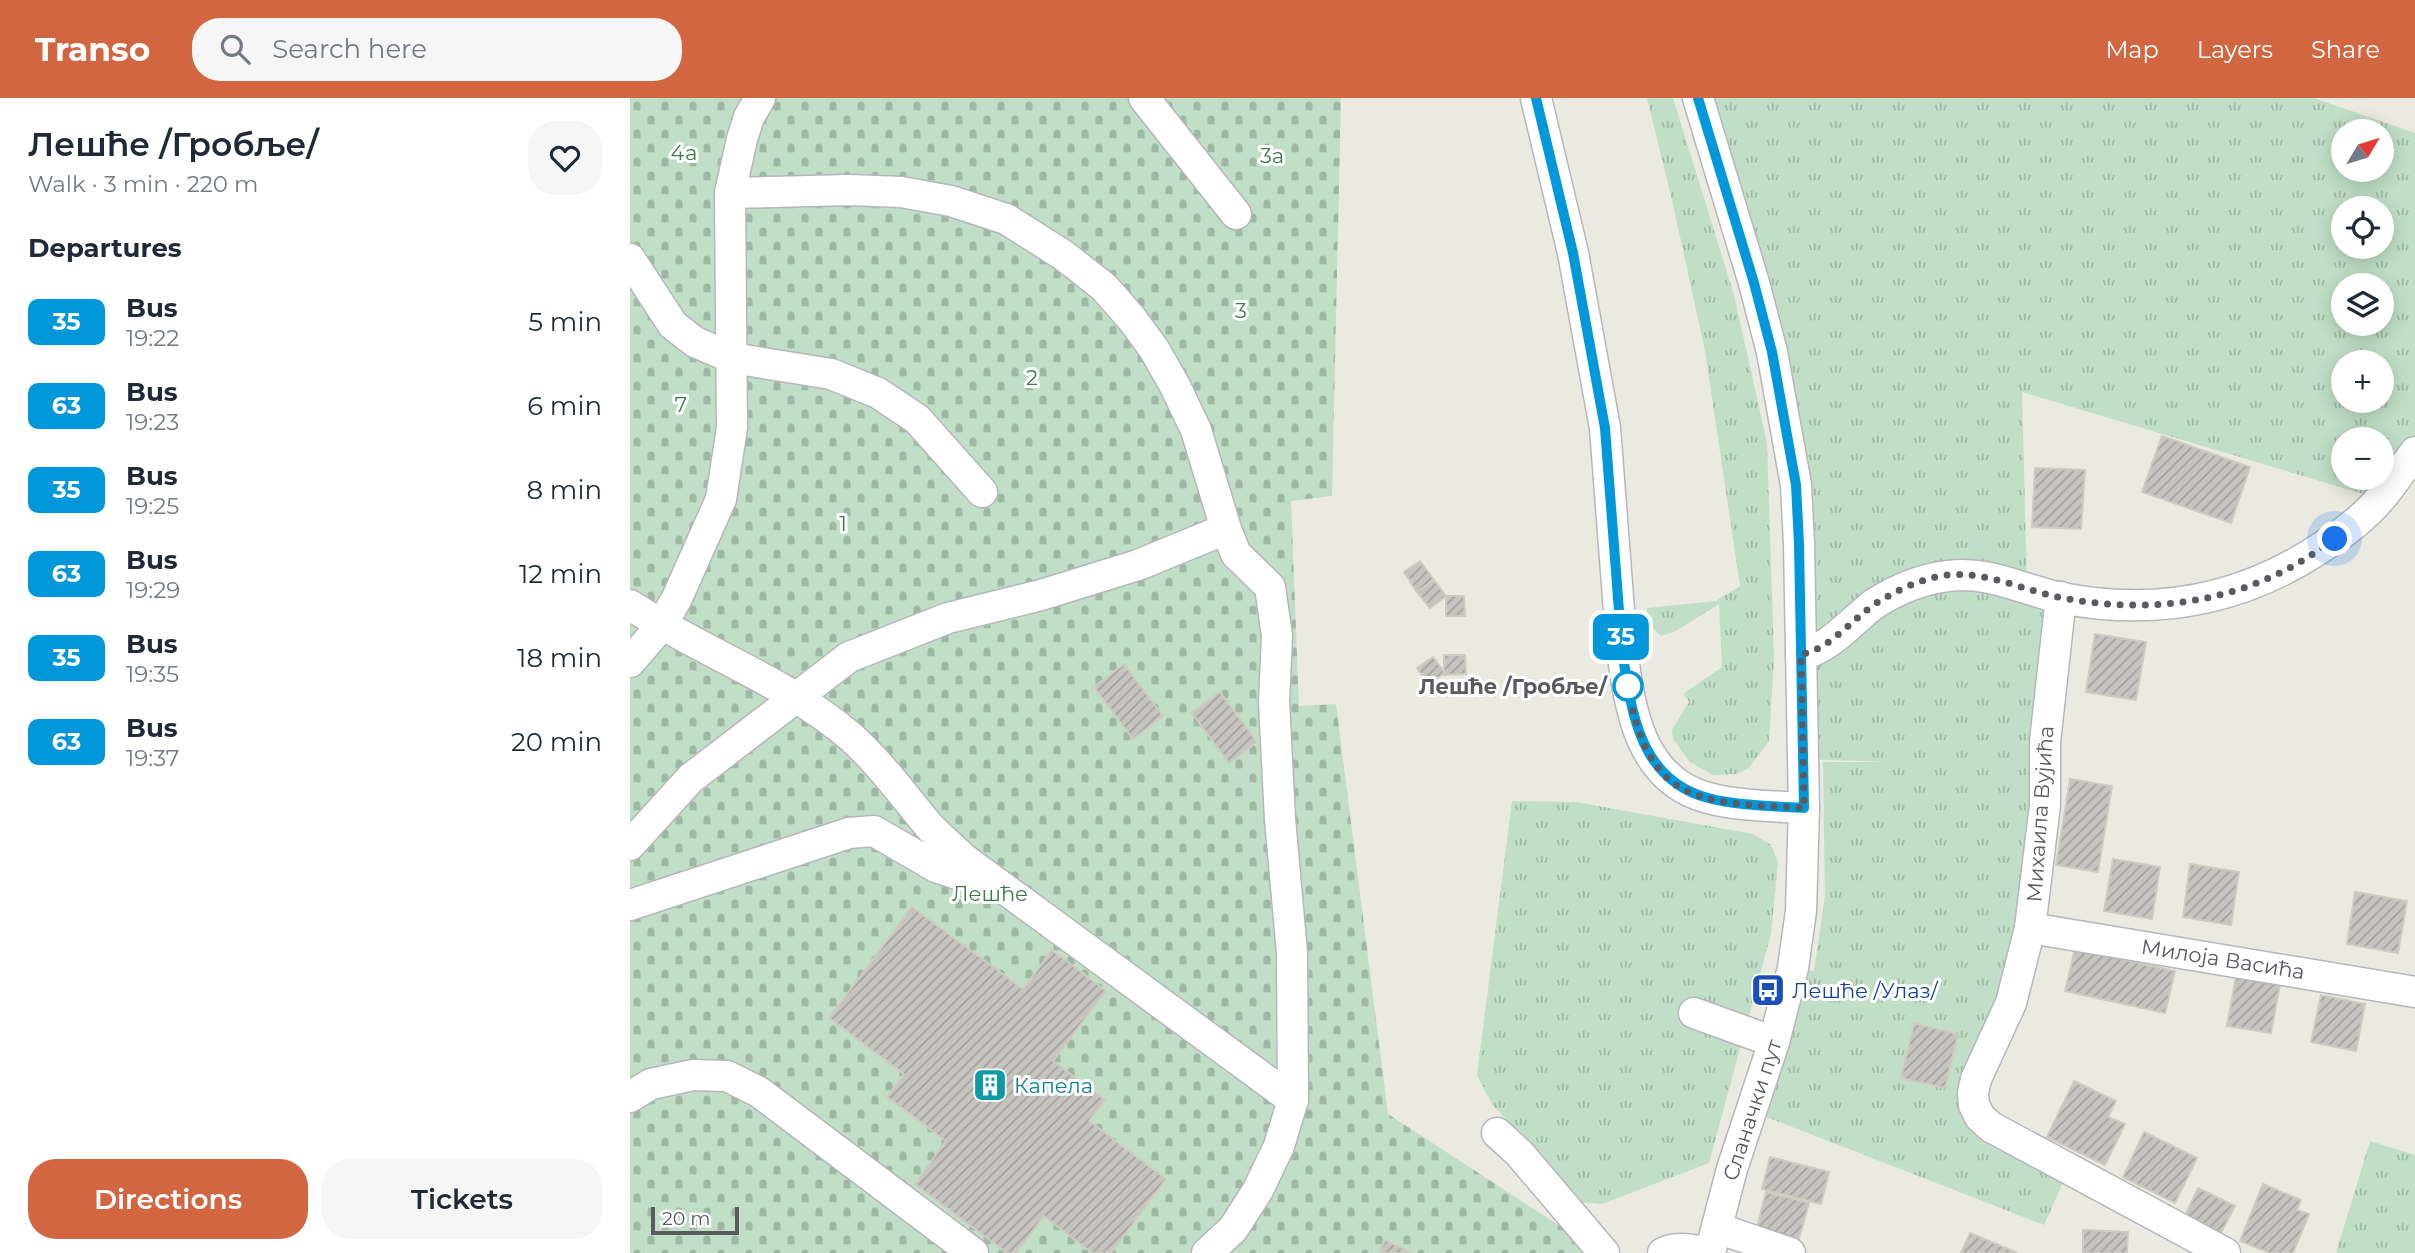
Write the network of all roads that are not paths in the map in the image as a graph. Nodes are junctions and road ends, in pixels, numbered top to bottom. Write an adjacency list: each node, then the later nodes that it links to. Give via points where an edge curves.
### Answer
1 (760, 98): 5 (street, via 741,139)
2 (1144, 98): 6 (street)
3 (1536, 98): 18 (street, via 1573,253 1605,428 1622,650 1641,740 1656,765 1681,788 1707,798)
4 (1698, 98): 15 (street, Сланачки пут, via 1754,283 1787,430 1796,485)
5 (730, 193): 8 (street); 11 (street, via 849,190 901,192 951,201 1006,219 1063,255 1104,287 1154,349 1196,430)
6 (1236, 214)
7 (630, 259): 8 (street, via 673,325 695,342)
8 (732, 358): 10 (street, via 831,374 878,393 917,419); 14 (street, via 732,428 721,499)
9 (2415, 452): 12 (street, via 2360,519 2273,576 2180,603 2128,606)
10 (982, 492)
11 (1226, 529): 17 (street, via 1138,565 904,634 849,657); 27 (street, via 1236,554 1270,587 1277,636 1274,702 1292,953)
12 (2061, 597): 15 (street, via 1976,576 1950,575 1916,582 1875,604 1816,651); 22 (street, Михаила Вујића)
13 (630, 605): 14 (street)
14 (661, 626): 16 (street); 17 (street)
15 (1801, 654): 18 (street, Сланачки пут)
16 (630, 662)
17 (795, 697): 19 (street, via 691,778); 20 (street, via 851,737 930,827)
18 (1804, 808): 25 (street, Сланачки пут, via 1801,911 1793,968)
19 (630, 845)
20 (1009, 892): 21 (street, via 936,867 874,831 849,833); 27 (street)
21 (630, 905)
22 (2031, 928): 23 (street, Милоја Васића); 30 (street, Михаила Вујића, via 2011,1003 1976,1079 1974,1105 1980,1117)
23 (2415, 992)
24 (1695, 1013): 25 (street)
25 (1774, 1042): 29 (street, Сланачки пут)
26 (630, 1097): 31 (street, via 651,1084 682,1077 727,1076 759,1092)
27 (1293, 1100): 32 (street, via 1279,1146 1258,1190 1233,1228)
28 (1497, 1133): 33 (street)
29 (1712, 1245): 34 (street); 35 (street)
30 (2208, 1249)
31 (973, 1253)
32 (1208, 1253)
33 (1604, 1253)
34 (1663, 1253)
35 (1790, 1253)

